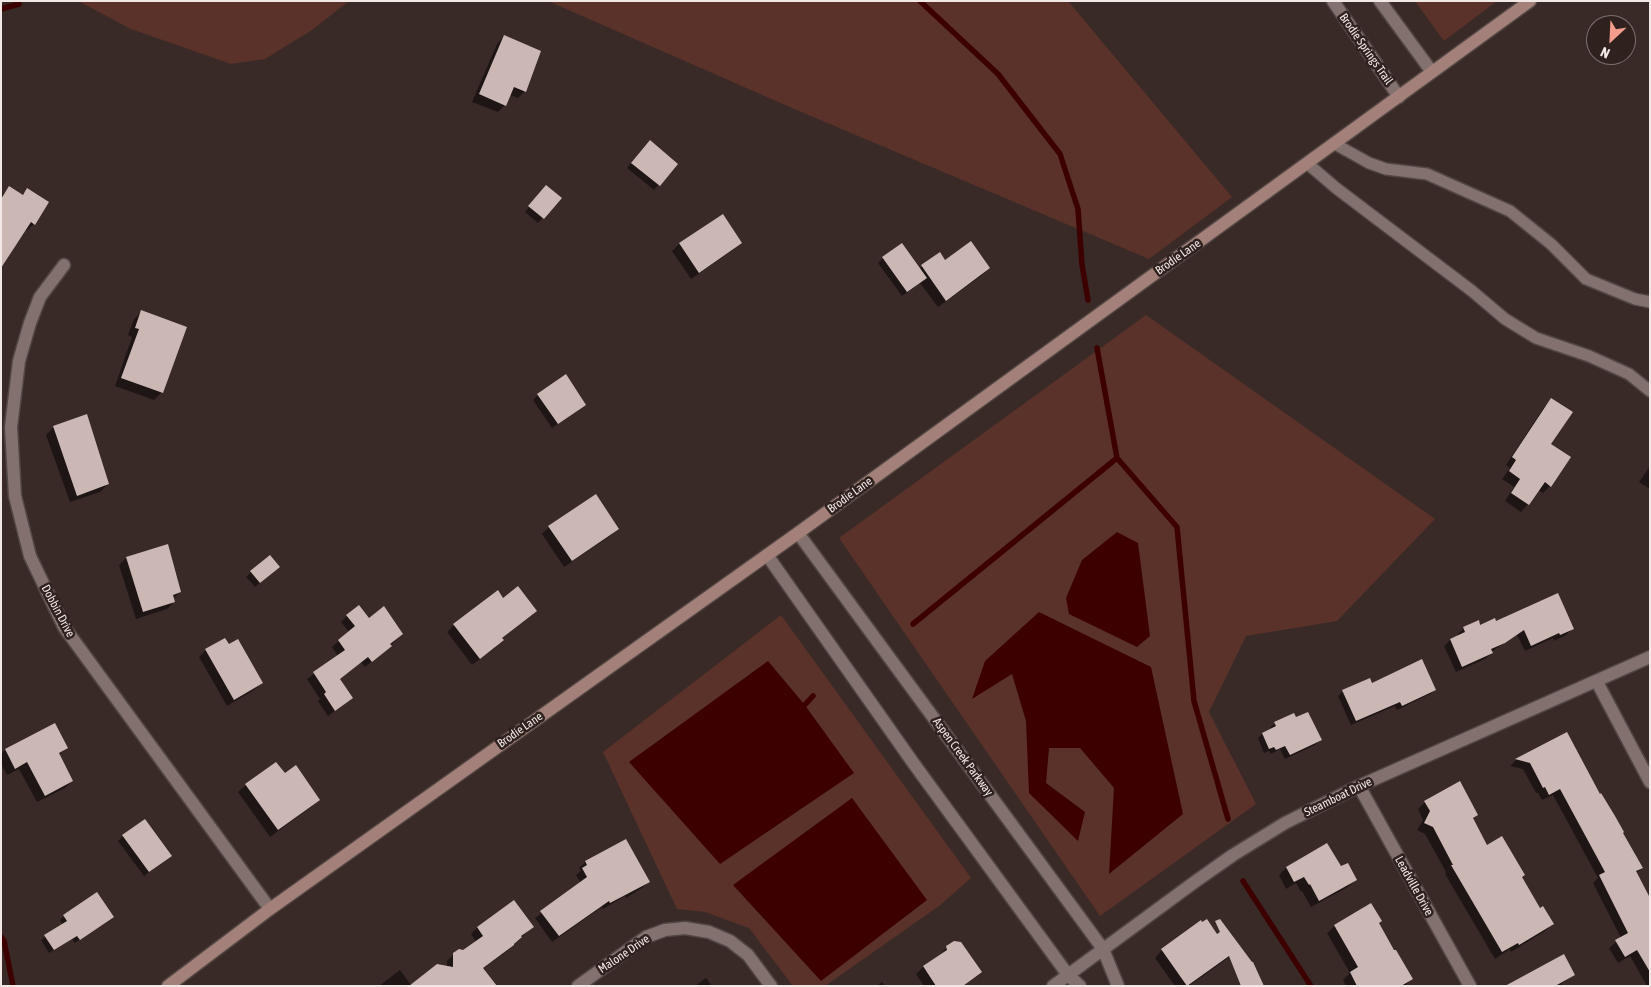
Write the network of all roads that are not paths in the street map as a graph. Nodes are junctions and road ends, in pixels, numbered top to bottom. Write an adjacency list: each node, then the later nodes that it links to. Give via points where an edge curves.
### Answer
1 (1333, 1): 5 (street, Brodie Springs Trail)
2 (1380, 1): 4 (street)
3 (1530, 1): 4 (main road, Brodie Lane)
4 (1432, 72): 5 (main road, Brodie Lane)
5 (1399, 97): 6 (main road, Brodie Lane)
6 (1335, 144): 7 (main road, Brodie Lane); 9 (lane, via 1369,163 1386,169 1427,174 1510,211 1552,244 1586,278)
7 (1308, 164): 10 (lane, via 1505,319 1536,338 1629,374); 11 (main road, Brodie Lane)
8 (64, 265): 17 (street, Dobbin Drive, via 40,297 30,323 19,361 10,427 15,496 30,556 64,626)
9 (1650, 302)
10 (1650, 391)
11 (798, 533): 12 (main road, Brodie Lane); 18 (street, Aspen Creek Parkway)
12 (768, 555): 17 (main road, Brodie Lane); 19 (street, via 914,764)
13 (1650, 658): 14 (street, Steamboat Drive)
14 (1597, 682): 15 (street); 16 (street, Steamboat Drive)
15 (1650, 782)
16 (1359, 786): 18 (street, Steamboat Drive, via 1285,823 1233,855); 26 (street, Leadville Drive)
17 (270, 909): 20 (main road, Brodie Lane)
18 (1103, 950): 19 (street, Steamboat Drive); 25 (street, Aspen Creek Parkway)
19 (1068, 975): 23 (street, Steamboat Drive); 24 (street)
20 (168, 986)
21 (578, 986): 22 (street, Malone Drive, via 646,937 665,930 685,928 709,932 730,941 748,955)
22 (771, 986)
23 (1053, 986)
24 (1080, 986)
25 (1118, 986)
26 (1470, 986)

